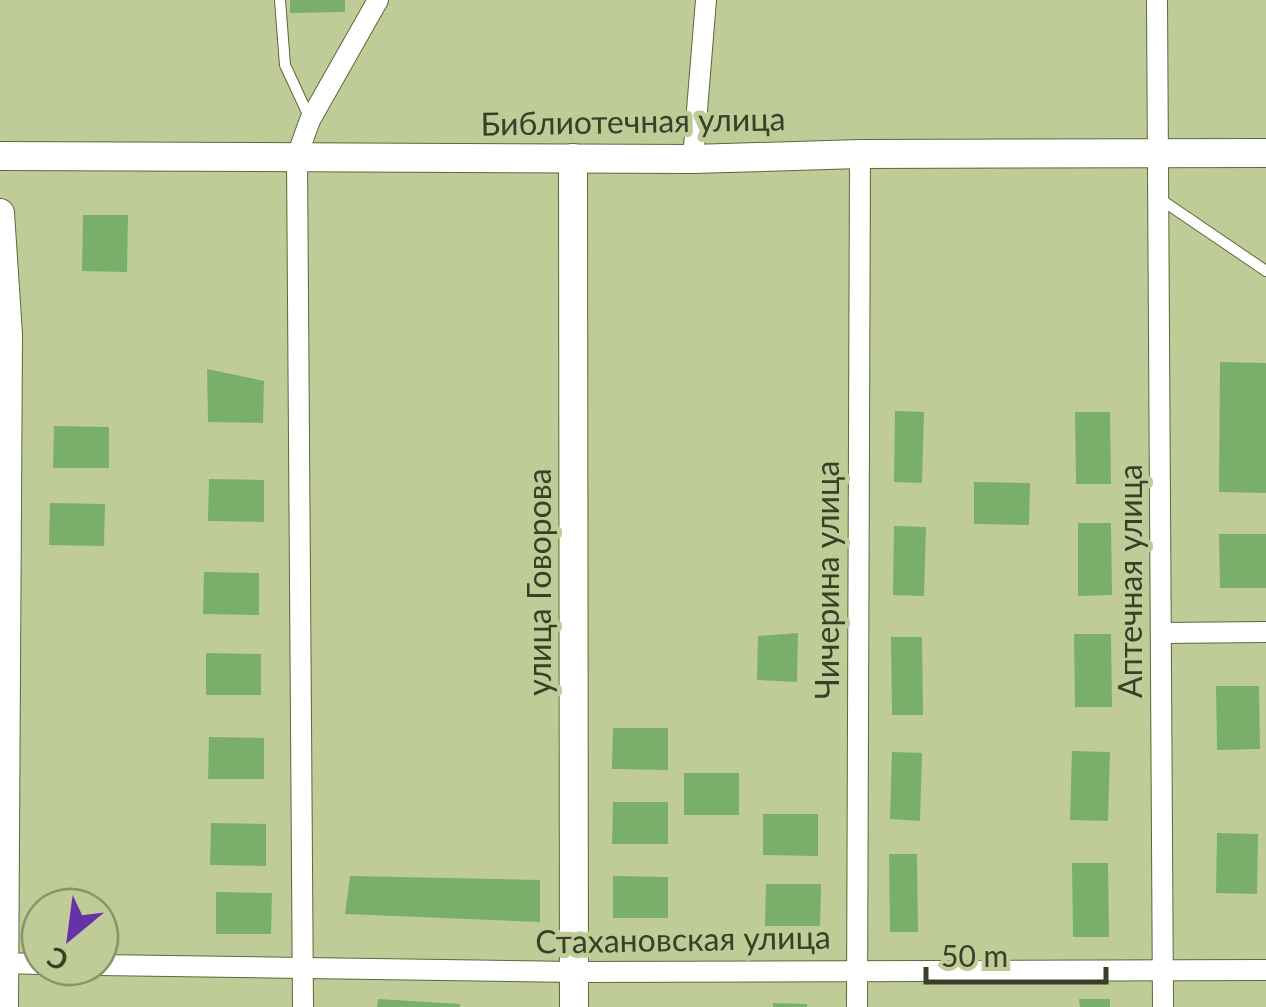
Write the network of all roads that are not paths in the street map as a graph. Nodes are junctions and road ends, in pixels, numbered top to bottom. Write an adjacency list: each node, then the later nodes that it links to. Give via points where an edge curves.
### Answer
1 (280, 0): 5 (lane, via 285,65)
2 (378, 0): 5 (street)
3 (706, 0): 12 (street)
4 (1157, 0): 7 (street, Аптечная улица)
5 (310, 120): 10 (street)
6 (860, 154): 7 (street, Библиотечная улица); 12 (street, Библиотечная улица); 22 (street, Чичерина улица)
7 (1158, 154): 8 (street, Библиотечная улица); 13 (street, Аптечная улица)
8 (1266, 154)
9 (0, 156): 10 (street, Библиотечная улица)
10 (297, 156): 11 (street, Библиотечная улица); 21 (street)
11 (574, 158): 12 (street, Библиотечная улица); 25 (street, улица Говорова)
12 (693, 159)
13 (1158, 198): 15 (lane); 18 (street, Аптечная улица)
14 (0, 213): 16 (street)
15 (1266, 272)
16 (4, 334): 19 (street)
17 (1266, 632): 18 (street)
18 (1162, 634): 23 (street, Аптечная улица)
19 (2, 963): 26 (street)
20 (120, 965): 21 (street, Стахановская улица)
21 (304, 968): 25 (street, Стахановская улица); 27 (street)
22 (857, 968): 23 (street, Стахановская улица); 25 (street, Стахановская улица); 29 (street, Чичерина улица)
23 (1163, 970): 24 (street, Стахановская улица); 30 (street, Аптечная улица)
24 (1266, 970)
25 (576, 972): 28 (street, улица Говорова)
26 (4, 1007)
27 (303, 1007)
28 (574, 1007)
29 (857, 1007)
30 (1163, 1007)

